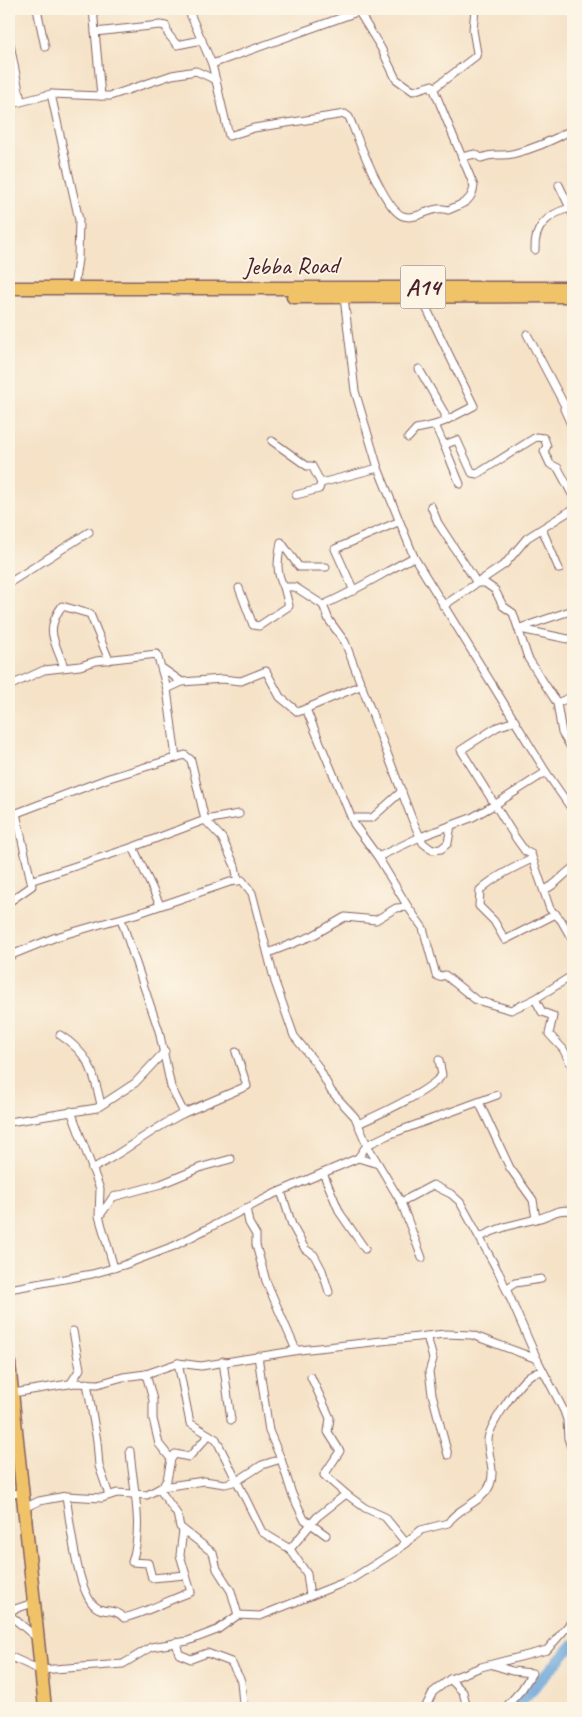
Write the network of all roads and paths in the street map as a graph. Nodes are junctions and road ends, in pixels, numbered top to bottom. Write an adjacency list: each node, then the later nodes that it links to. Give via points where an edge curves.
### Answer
1 (37, 9): 9 (street)
2 (93, 9): 6 (street)
3 (188, 9): 8 (street)
4 (475, 9): 12 (street, via 476,56)
5 (357, 10): 10 (street); 12 (street, via 396,80 413,91 432,85)
6 (95, 32): 8 (street, via 160,25 166,26 177,45); 14 (street)
7 (9, 39): 15 (street)
8 (202, 40): 10 (street)
9 (45, 47)
10 (212, 64): 11 (street)
11 (216, 80): 14 (street, via 196,70); 18 (street, via 229,136 254,128 341,114 349,117 370,170 396,212 404,216 416,216 441,207 448,210 469,201 474,186)
12 (433, 88): 18 (street)
13 (51, 94): 14 (street); 15 (street); 22 (street, via 79,220)
14 (101, 96)
15 (21, 101): 16 (street)
16 (9, 105)
17 (573, 129): 18 (street, via 551,141 515,153)
18 (462, 157)
19 (560, 185): 20 (street)
20 (572, 211): 21 (street, via 547,217 534,239)
21 (535, 250)
22 (74, 287): 23 (highway, Jebba Road / A14); 24 (highway, Jebba Road / A14)
23 (9, 288)
24 (573, 288)
25 (9, 293): 27 (highway, Jebba Road)
26 (573, 296): 28 (highway, Jebba Road)
27 (344, 297): 28 (highway, Jebba Road); 37 (street, via 355,391)
28 (421, 297): 31 (street, via 474,406)
29 (527, 334): 33 (street, via 566,408)
30 (419, 369): 31 (street, via 445,414)
31 (445, 421): 32 (street)
32 (435, 425): 34 (street, via 416,429); 36 (street)
33 (573, 429)
34 (408, 438)
35 (272, 441): 38 (street, via 307,466 312,466)
36 (444, 445): 39 (street); 41 (street, via 457,440 472,472 477,474 536,437 544,438 547,446 544,451 550,464 558,468)
37 (378, 468): 38 (street); 44 (street)
38 (321, 482): 40 (street, via 319,489)
39 (460, 484)
40 (296, 495)
41 (573, 496)
42 (431, 506): 51 (street, via 438,523)
43 (573, 509): 45 (street)
44 (398, 522): 47 (street); 54 (street, via 335,549)
45 (542, 529): 49 (street); 51 (street, via 527,538 505,564)
46 (90, 532): 50 (street)
47 (414, 557): 54 (street); 56 (street)
48 (326, 567): 52 (street, via 298,567 280,542 276,565 278,578)
49 (559, 569)
50 (9, 583)
51 (477, 583): 56 (street); 58 (street, via 495,590 503,606 513,612)
52 (284, 587): 53 (street, via 289,606 259,626 253,625); 55 (street, via 295,587)
53 (239, 588)
54 (354, 591): 55 (street)
55 (323, 605): 64 (street, via 329,620 345,642)
56 (443, 606): 70 (street)
57 (573, 610): 58 (street)
58 (520, 628): 59 (street); 68 (street, via 528,658)
59 (573, 640)
60 (109, 660): 61 (street); 61 (street, via 90,614 62,606 54,616 50,630); 62 (street, via 157,654)
61 (64, 667): 65 (street, via 44,670)
62 (162, 668): 63 (street); 66 (street)
63 (182, 682): 66 (street); 69 (street, via 240,681 266,671 280,697 298,712)
64 (362, 685): 69 (street); 74 (street)
65 (9, 686)
66 (167, 689): 72 (street)
67 (573, 696): 68 (street)
68 (557, 703): 71 (street, via 562,733)
69 (306, 709): 80 (street)
70 (515, 721): 73 (street); 75 (street, via 497,727 461,750)
71 (573, 751)
72 (176, 758): 77 (street, via 109,778); 81 (street, via 185,756 191,760)
73 (546, 772): 75 (street); 76 (street)
74 (402, 791): 80 (street, via 372,818); 83 (street)
75 (496, 804): 82 (street); 86 (street)
76 (573, 811)
77 (16, 813): 79 (street); 88 (street)
78 (239, 814): 81 (street)
79 (9, 816)
80 (352, 818): 85 (street)
81 (205, 820): 84 (street); 89 (street, via 222,838)
82 (452, 825): 83 (street); 83 (street, via 448,843 440,849 428,848)
83 (420, 837): 85 (street)
84 (133, 847): 88 (street); 92 (street)
85 (378, 857): 93 (street)
86 (532, 859): 90 (street); 94 (street, via 488,882 480,890 479,906 494,921 505,940)
87 (573, 868): 90 (street, via 563,874 553,887)
88 (32, 880): 91 (street, via 30,890)
89 (238, 881): 92 (street); 97 (street, via 245,882 252,893)
90 (544, 890): 94 (street, via 550,909)
91 (9, 902)
92 (160, 905): 95 (street)
93 (408, 908): 97 (street, via 396,908 376,920 345,917 312,936); 100 (street, via 423,928 436,975 445,975 476,1000 511,1010)
94 (556, 914): 96 (street)
95 (121, 919): 98 (street, via 56,937); 102 (street)
96 (573, 941)
97 (268, 953): 112 (street, via 294,1036)
98 (9, 956)
99 (573, 975): 100 (street)
100 (535, 999): 105 (street, via 542,1012 553,1016 549,1034 564,1049)
101 (60, 1035): 108 (street, via 76,1045 92,1068)
102 (164, 1051): 108 (street, via 134,1083); 110 (street, via 171,1087)
103 (236, 1052): 110 (street, via 248,1086)
104 (439, 1060): 112 (street, via 442,1075 432,1085)
105 (573, 1068)
106 (497, 1095): 107 (street)
107 (479, 1102): 113 (street, via 415,1124); 126 (street, via 510,1168 533,1200)
108 (101, 1105): 109 (street)
109 (72, 1111): 111 (street); 117 (street)
110 (184, 1113): 117 (street)
111 (9, 1122)
112 (358, 1124): 113 (street)
113 (367, 1146): 114 (street); 116 (street)
114 (358, 1158): 116 (street); 118 (street)
115 (231, 1159): 121 (street)
116 (378, 1164): 122 (street)
117 (92, 1169): 119 (street)
118 (323, 1173): 120 (street); 128 (street, via 340,1213)
119 (100, 1189): 121 (street); 125 (street)
120 (281, 1191): 123 (street); 134 (street, via 296,1232 305,1249 314,1254)
121 (113, 1197): 125 (street)
122 (401, 1202): 127 (street, via 432,1185 440,1187 460,1202); 129 (street)
123 (246, 1208): 130 (street, via 174,1246); 137 (street, via 266,1280)
124 (573, 1211): 126 (street, via 557,1210)
125 (99, 1216): 130 (street)
126 (536, 1219): 127 (street, via 514,1223)
127 (480, 1237): 133 (street)
128 (365, 1249)
129 (422, 1258)
130 (114, 1268): 132 (street)
131 (541, 1279): 133 (street, via 516,1283)
132 (9, 1289)
133 (506, 1289): 139 (street)
134 (329, 1292)
135 (73, 1331): 146 (street, via 80,1369)
136 (427, 1336): 137 (street); 139 (street, via 472,1335); 154 (street, via 433,1358 429,1372 432,1394)
137 (296, 1350): 138 (street)
138 (258, 1356): 140 (street); 155 (street, via 269,1431)
139 (537, 1359): 143 (street)
140 (223, 1361): 142 (street, via 201,1366); 149 (street)
141 (9, 1362): 148 (highway)
142 (178, 1363): 144 (street); 150 (street, via 190,1423)
143 (543, 1371): 151 (street, via 564,1411); 169 (street, via 528,1376 492,1423 488,1440 493,1468 490,1486 453,1514 448,1524 421,1530)
144 (146, 1374): 147 (street, via 98,1384); 156 (street, via 154,1400 153,1419 159,1444)
145 (311, 1377): 161 (street, via 330,1418 328,1432 340,1451 324,1475)
146 (71, 1383): 147 (street); 148 (street)
147 (87, 1383): 163 (street, via 99,1466)
148 (13, 1393): 159 (highway)
149 (231, 1420)
150 (209, 1435): 156 (street, via 189,1457 175,1454); 157 (street, via 216,1440)
151 (571, 1437): 153 (street)
152 (130, 1451): 160 (street)
153 (573, 1453)
154 (448, 1455)
155 (282, 1459): 157 (street, via 262,1465); 166 (street, via 300,1511)
156 (172, 1460): 158 (street)
157 (237, 1481): 158 (street, via 225,1484 204,1481); 170 (street, via 262,1532)
158 (162, 1487): 160 (street, via 147,1495); 167 (street, via 160,1490 177,1514)
159 (22, 1492): 162 (street); 165 (highway)
160 (135, 1494): 163 (street); 171 (street, via 137,1545 132,1562 148,1562 152,1578)
161 (346, 1494): 166 (street); 169 (street, via 385,1517)
162 (9, 1495)
163 (109, 1495): 164 (street, via 102,1498)
164 (66, 1496): 165 (street, via 39,1500); 171 (street, via 74,1550 86,1596 97,1608 118,1611 124,1618 144,1613 166,1600 191,1592)
165 (24, 1508): 173 (highway)
166 (312, 1525): 168 (street); 170 (street)
167 (183, 1530): 171 (street, via 180,1555); 175 (street, via 213,1553)
168 (326, 1535)
169 (406, 1543): 172 (street, via 358,1576)
170 (290, 1549): 172 (street, via 306,1574)
171 (186, 1574)
172 (310, 1596): 175 (street, via 260,1616)
173 (33, 1603): 174 (street); 178 (highway)
174 (9, 1611)
175 (238, 1615): 179 (street, via 217,1630)
176 (9, 1617): 178 (street)
177 (573, 1620): 181 (street, via 547,1650)
178 (37, 1638): 182 (highway)
179 (176, 1642): 182 (street, via 151,1647 123,1664); 185 (street, via 179,1654 191,1659 207,1653 231,1662 241,1681 243,1704)
180 (9, 1656): 182 (street)
181 (492, 1665): 183 (street); 188 (street, via 532,1673)
182 (40, 1670): 184 (highway)
183 (450, 1679): 186 (street, via 433,1692); 187 (street, via 463,1692)
184 (45, 1708)
185 (248, 1708)
186 (425, 1708)
187 (466, 1708)
188 (505, 1708)

